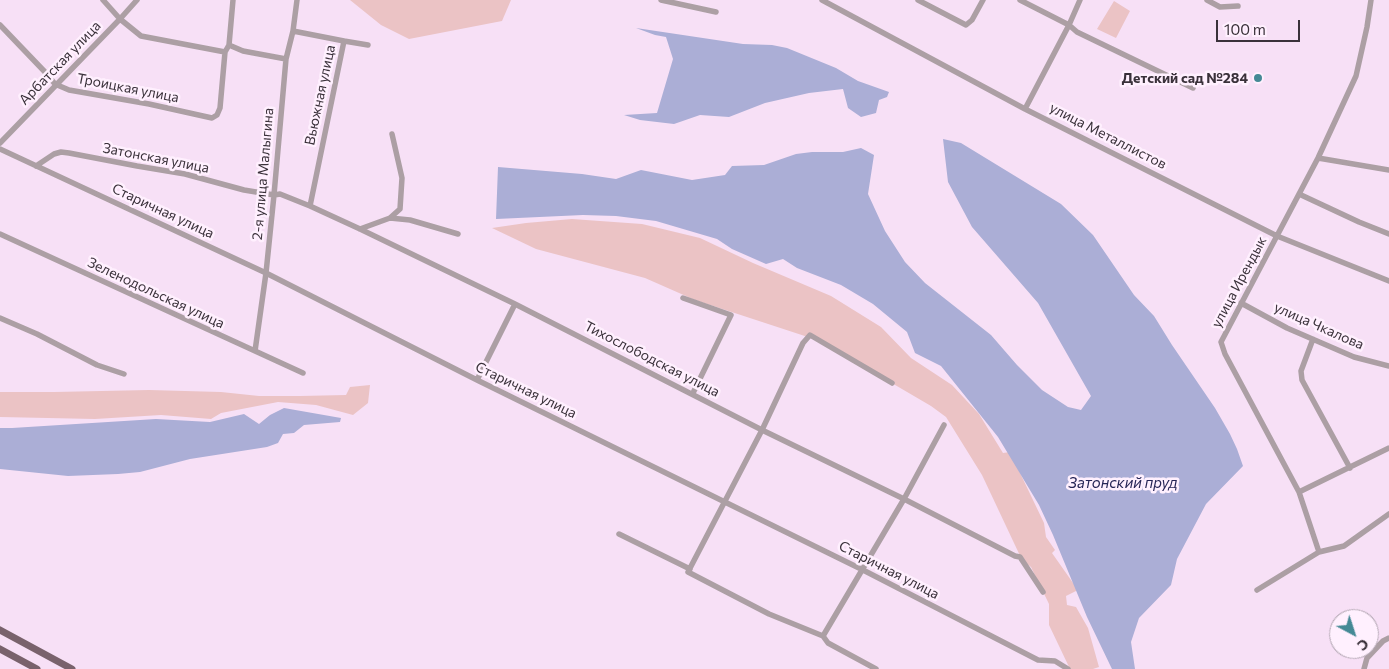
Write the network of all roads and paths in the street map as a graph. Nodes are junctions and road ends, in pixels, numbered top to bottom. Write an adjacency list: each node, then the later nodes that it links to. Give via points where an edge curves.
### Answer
1 (103, 0): 15 (street)
2 (137, 0): 15 (street, Арбатская улица)
3 (234, 0): 20 (street)
4 (297, 0): 18 (street, 2-я улица Малыгина)
5 (660, 0): 14 (street)
6 (822, 0): 26 (street, улица Металлистов)
7 (918, 0): 8 (street, via 966,25)
8 (983, 0)
9 (1020, 0): 17 (street)
10 (1080, 0): 17 (street)
11 (1207, 0): 13 (street, via 1220,7)
12 (1371, 0): 30 (street, улица Ирендык, via 1356,76)
13 (1238, 6)
14 (716, 12)
15 (120, 19): 22 (street, via 141,36); 24 (street, Арбатская улица)
16 (0, 25): 24 (street, Троицкая улица)
17 (1069, 25): 25 (street); 26 (street)
18 (294, 31): 19 (street, Вьюжная улица); 23 (street, 2-я улица Малыгина)
19 (344, 41): 21 (street); 35 (street, Вьюжная улица)
20 (229, 45): 22 (street); 23 (street, via 244,52)
21 (368, 46)
22 (225, 52): 24 (street, Троицкая улица, via 220,108 217,115 209,117 69,90)
23 (286, 59): 34 (street, 2-я улица Малыгина)
24 (55, 84): 28 (street, Арбатская улица)
25 (1193, 88)
26 (1025, 109): 41 (street, улица Металлистов)
27 (392, 134): 36 (street, via 402,178 400,209)
28 (0, 143)
29 (0, 149): 31 (street, Старичная улица)
30 (1318, 158): 32 (street); 33 (street, улица Ирендык)
31 (36, 166): 34 (street, Затонская улица, via 54,154 69,153 184,174); 42 (street, Старичная улица)
32 (1389, 170)
33 (1299, 194): 40 (street); 41 (street, улица Ирендык)
34 (274, 196): 35 (street, Тихослободская улица, via 280,194); 42 (street, 2-я улица Малыгина)
35 (310, 206): 37 (street, Тихослободская улица)
36 (390, 218): 37 (street); 39 (street, via 410,220)
37 (360, 229): 46 (street, Тихослободская улица)
38 (0, 234): 49 (street, Зеленодольская улица)
39 (458, 234)
40 (1389, 234)
41 (1277, 236): 43 (street, улица Металлистов); 45 (street, улица Ирендык)
42 (266, 273): 49 (street, 2-я улица Малыгина); 53 (street, Старичная улица)
43 (1389, 281)
44 (683, 298): 55 (street, via 730,314)
45 (1241, 303): 48 (street, улица Чкалова); 60 (street, улица Ирендык, via 1221,342)
46 (515, 304): 53 (street); 55 (street, Тихослободская улица)
47 (0, 318): 52 (street, via 97,365)
48 (1313, 339): 50 (street, улица Чкалова, via 1354,357); 59 (street, via 1301,371 1302,380)
49 (255, 352): 51 (street, Зеленодольская улица)
50 (1389, 366)
51 (303, 373)
52 (124, 374)
53 (477, 380): 62 (street, Старичная улица)
54 (892, 383): 57 (street, via 810,335 803,343)
55 (693, 393): 57 (street, Тихослободская улица)
56 (944, 425): 61 (street)
57 (762, 430): 61 (street, Тихослободская улица); 62 (street)
58 (1389, 448): 59 (street)
59 (1350, 468): 60 (street)
60 (1299, 492): 65 (street, улица Ирендык)
61 (904, 499): 66 (street); 69 (street, Тихослободская улица, via 1020,557)
62 (725, 501): 66 (street, Старичная улица); 67 (street)
63 (1389, 514): 65 (street, via 1344,546)
64 (619, 534): 67 (street)
65 (1319, 552): 68 (street)
66 (863, 570): 71 (street); 77 (street, Старичная улица, via 1038,660 1055,661)
67 (689, 571): 71 (street, via 769,614)
68 (1257, 590)
69 (1043, 592)
70 (0, 630): 75 (main road)
71 (823, 636): 76 (street, via 828,643)
72 (1389, 638): 78 (street, via 1367,658)
73 (0, 649): 74 (main road)
74 (37, 669)
75 (72, 669)
76 (876, 669)
77 (1068, 669)
78 (1364, 669)

